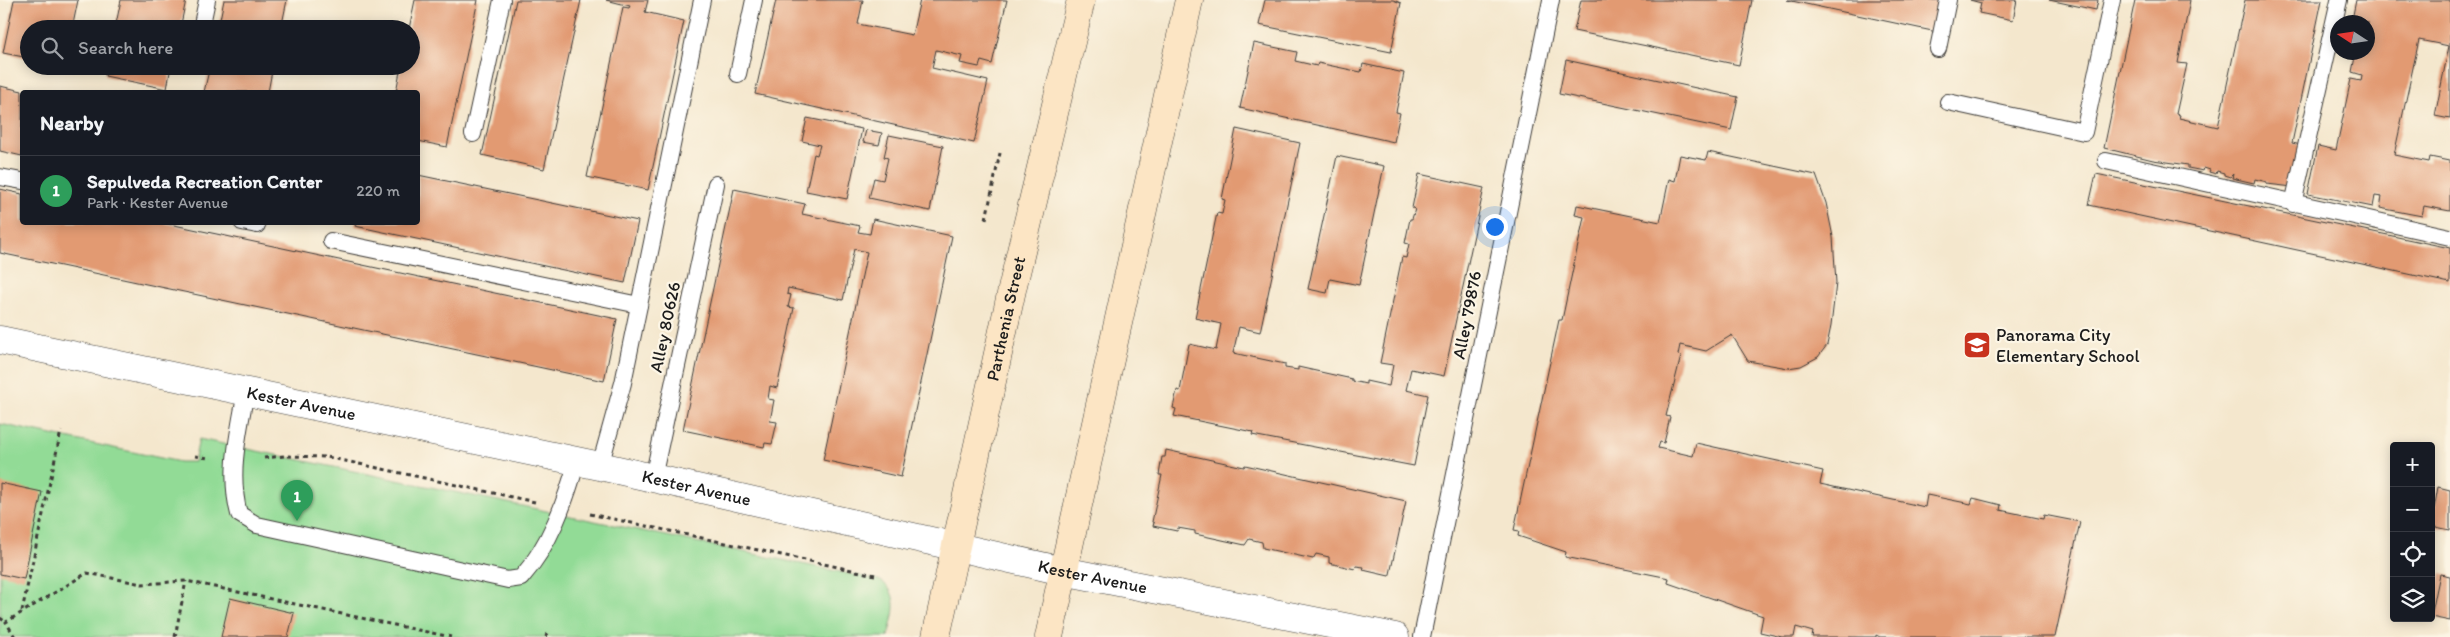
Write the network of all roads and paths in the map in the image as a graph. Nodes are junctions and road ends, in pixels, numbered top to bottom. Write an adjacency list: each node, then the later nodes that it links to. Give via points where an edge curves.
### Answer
1 (207, 0): 11 (lane)
2 (502, 0): 15 (lane)
3 (702, 0): 25 (lane)
4 (754, 0): 13 (lane)
5 (1081, 0): 31 (main road, Parthenia Street, via 1013,285)
6 (1189, 0): 32 (main road)
7 (1551, 0): 44 (lane, Alley 79876)
8 (1948, 0): 12 (lane)
9 (2112, 0): 14 (lane, via 2084,132)
10 (2339, 0): 21 (lane)
11 (203, 20)
12 (1938, 49)
13 (738, 74)
14 (1948, 102)
15 (474, 134)
16 (1000, 153): 22 (path)
17 (2106, 161): 21 (lane)
18 (0, 177): 19 (lane)
19 (20, 181)
20 (716, 184): 30 (lane, Alley 80626)
21 (2293, 204): 23 (lane)
22 (986, 219)
23 (2450, 237)
24 (331, 241): 25 (lane)
25 (639, 305): 29 (lane, via 623,382)
26 (0, 340): 27 (street, Kester Avenue)
27 (246, 391): 29 (street, Kester Avenue); 29 (lane, via 234,461 239,514 257,525 508,580 521,578 532,565)
28 (61, 431): 34 (path)
29 (589, 463): 30 (street, Kester Avenue)
30 (653, 478): 31 (street, Kester Avenue)
31 (956, 547): 32 (street, Kester Avenue); 41 (main road, Parthenia Street)
32 (1063, 570): 37 (street, Kester Avenue); 42 (main road)
33 (186, 582): 34 (path, via 142,584 87,572); 39 (path); 40 (path)
34 (22, 612): 36 (path)
35 (0, 618): 36 (path)
36 (6, 622): 38 (path)
37 (1326, 630): 43 (street, Kester Avenue)
38 (15, 637)
39 (174, 637)
40 (451, 637)
41 (936, 637)
42 (1049, 637)
43 (1395, 637)
44 (1422, 637)

